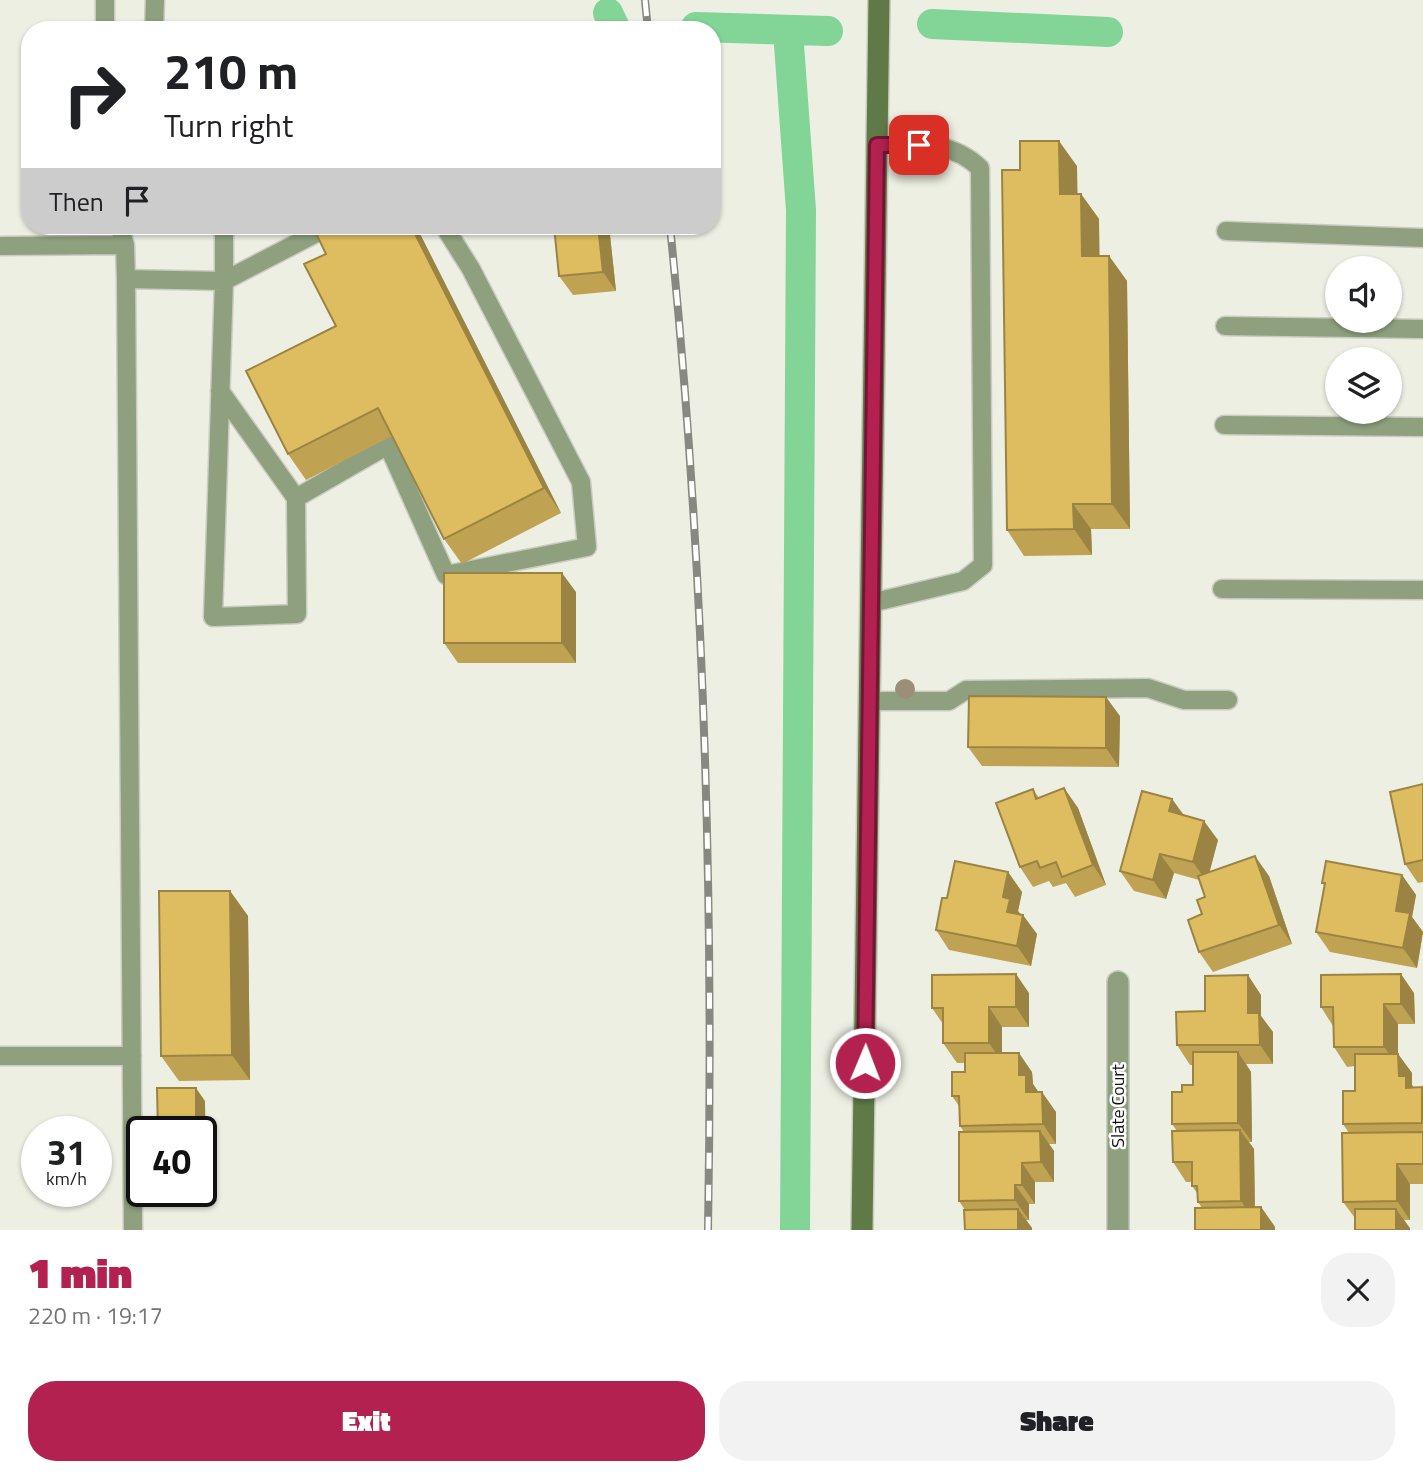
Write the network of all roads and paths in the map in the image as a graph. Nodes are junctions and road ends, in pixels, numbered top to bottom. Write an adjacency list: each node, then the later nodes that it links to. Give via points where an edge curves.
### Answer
1 (105, 0): 4 (lane)
2 (155, 0): 5 (lane)
3 (880, 0): 6 (street)
4 (105, 21)
5 (154, 21)
6 (877, 145): 26 (street); 26 (lane, via 939,146 965,154 980,168 983,565 963,582)
7 (1226, 231): 13 (lane)
8 (122, 235): 14 (lane)
9 (129, 235): 14 (lane)
10 (224, 235): 17 (lane)
11 (313, 235): 17 (lane)
12 (450, 235): 23 (lane, via 581,482 587,547 446,575 388,444)
13 (1423, 238)
14 (125, 245): 15 (lane); 16 (lane)
15 (0, 246)
16 (126, 279): 17 (lane); 31 (lane)
17 (224, 281): 20 (lane)
18 (1225, 326): 19 (lane)
19 (1423, 329)
20 (220, 391): 23 (lane); 23 (lane, via 213,617 297,614)
21 (1224, 425): 22 (lane)
22 (1423, 427)
23 (296, 498)
24 (1222, 589): 25 (lane)
25 (1423, 590)
26 (871, 603): 28 (street)
27 (1228, 700): 28 (lane, via 1184,700 1135,688 965,690 949,701)
28 (870, 701): 33 (street)
29 (1118, 982): 34 (street, Slate Court)
30 (0, 1056): 31 (lane)
31 (132, 1056): 32 (lane)
32 (133, 1230)
33 (862, 1230)
34 (1118, 1230)

